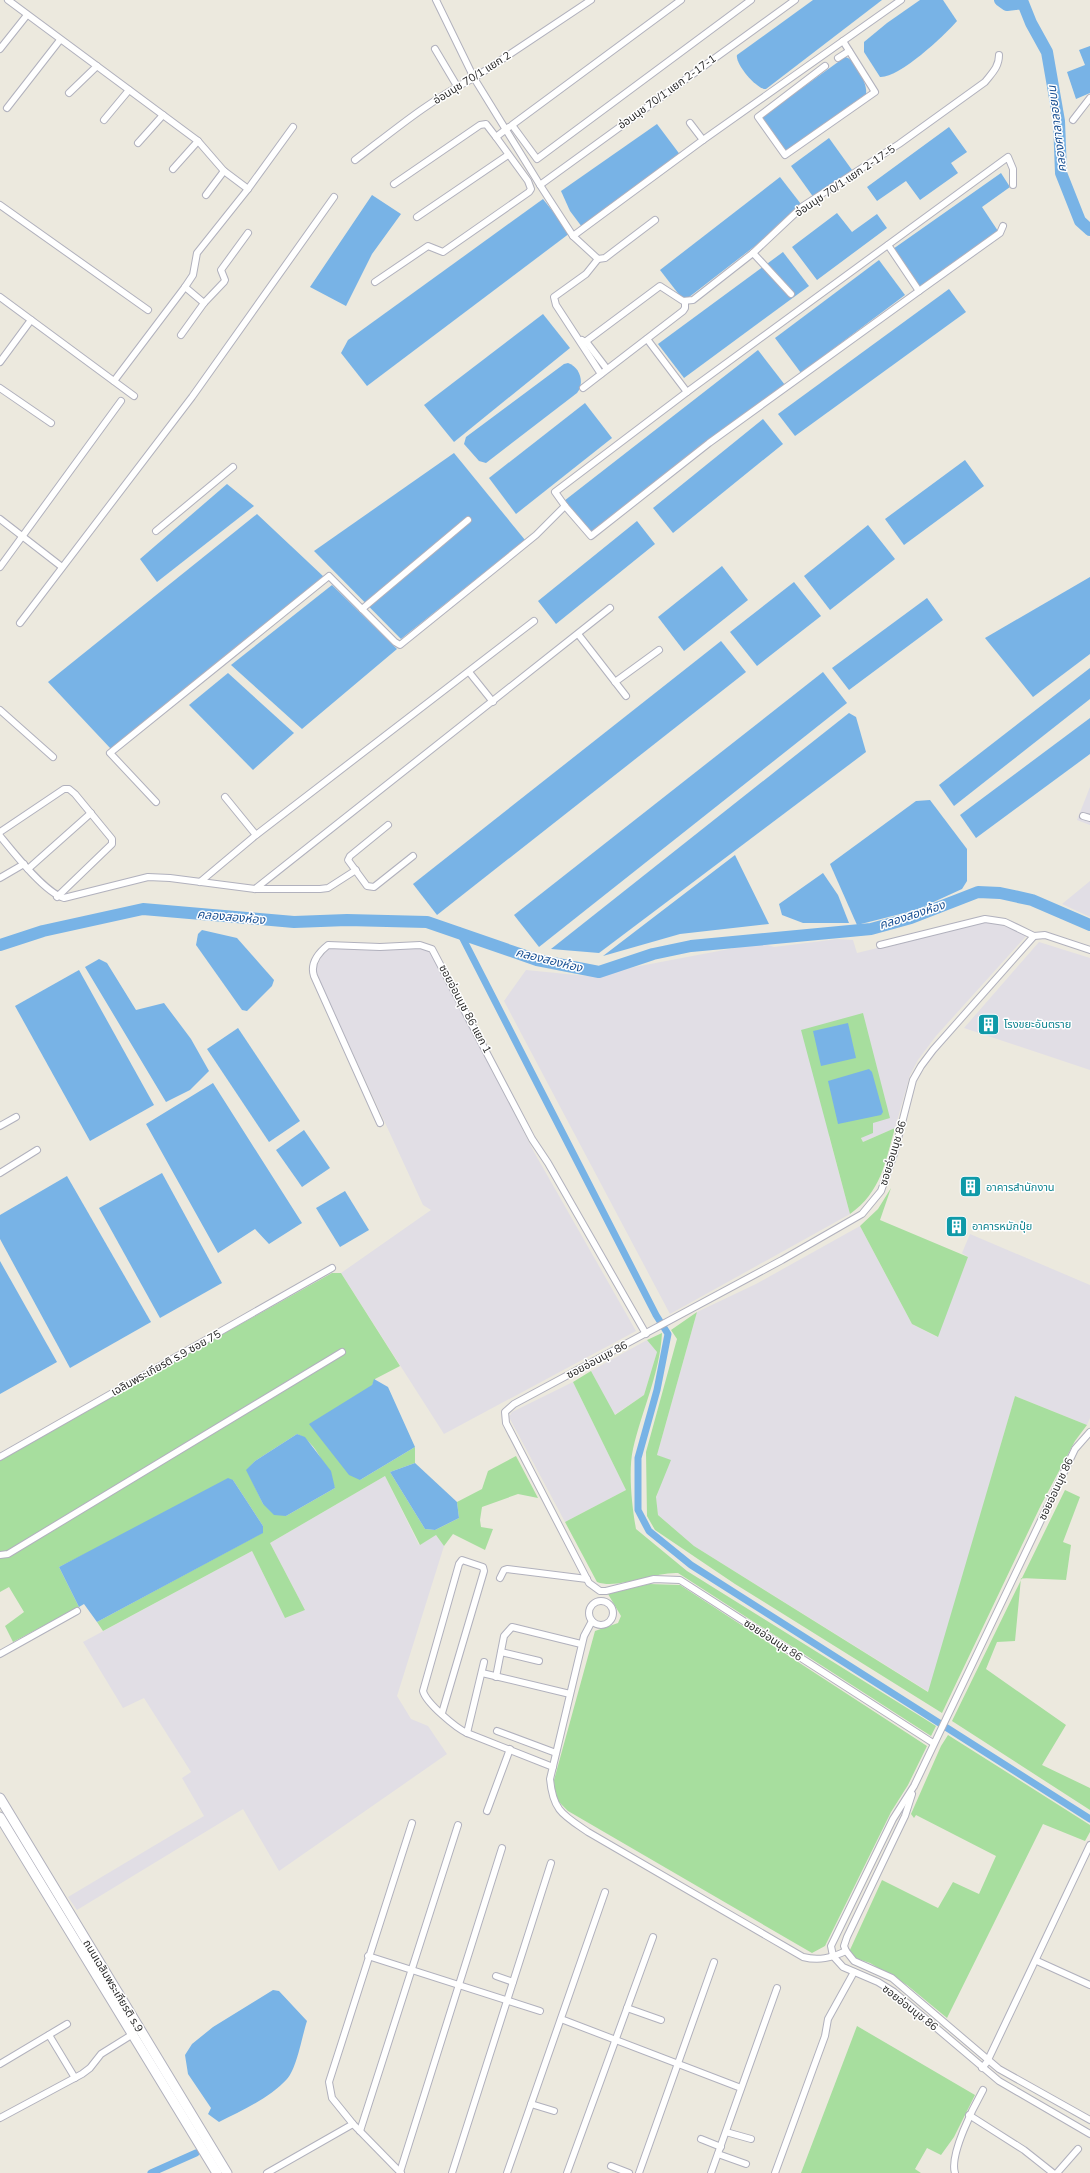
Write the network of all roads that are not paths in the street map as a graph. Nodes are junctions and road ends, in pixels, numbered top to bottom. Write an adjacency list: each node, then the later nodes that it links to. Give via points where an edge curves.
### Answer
1 (8, 0): 8 (street)
2 (591, 0): 18 (street, อ่อนนุช 70/1 แยก 2)
3 (681, 0): 28 (street)
4 (752, 0): 28 (street, via 537,159)
5 (795, 0): 40 (street, อ่อนนุช 70/1 แยก 2-17-1)
6 (902, 0): 10 (street)
7 (439, 1): 18 (street)
8 (28, 15): 9 (street); 11 (street)
9 (60, 40): 16 (street); 23 (street)
10 (843, 41): 13 (street); 33 (street)
11 (0, 49)
12 (436, 49): 19 (street)
13 (849, 51): 15 (street); 17 (street, via 874,92 785,156 758,117)
14 (999, 55): 52 (street, อ่อนนุช 70/1 แยก 2-17-5, via 995,70 985,82 899,144 803,206)
15 (838, 58)
16 (98, 66): 20 (street); 21 (street)
17 (825, 66)
18 (474, 78): 19 (street, อ่อนนุช 70/1 แยก 2); 30 (street)
19 (457, 86): 36 (street, อ่อนนุช 70/1 แยก 2, via 401,124)
20 (129, 90): 24 (street); 25 (street)
21 (69, 93)
22 (1090, 98): 26 (street)
23 (7, 108)
24 (163, 115): 32 (street); 34 (street)
25 (104, 120)
26 (1073, 120)
27 (690, 123): 33 (street)
28 (512, 125): 30 (street)
29 (293, 127): 42 (street)
30 (506, 129): 31 (street); 40 (street)
31 (496, 137): 35 (street); 39 (street, via 486,124 480,125)
32 (198, 140): 37 (street); 38 (street)
33 (703, 140): 50 (street)
34 (138, 143)
35 (508, 155): 46 (street); 54 (street, via 528,181 531,188 529,192 442,252 428,246)
36 (355, 160)
37 (173, 169)
38 (224, 171): 42 (street); 43 (street)
39 (394, 184)
40 (540, 185): 50 (street)
41 (1013, 185): 51 (street, via 1013,169 1008,157)
42 (248, 189): 55 (street, via 196,253 193,275)
43 (206, 195)
44 (334, 197): 83 (street, via 192,397)
45 (0, 205): 61 (street)
46 (417, 217)
47 (655, 220): 53 (street, via 606,258)
48 (1003, 226): 56 (street, via 1000,233)
49 (248, 233): 60 (street, via 222,268 224,282)
50 (573, 236): 53 (street)
51 (888, 245): 56 (street); 72 (street)
52 (753, 252): 57 (street); 59 (street, อ่อนนุช 70/1 แยก 2-17-5, via 692,300)
53 (598, 259): 65 (street, via 586,274 554,297 556,305)
54 (375, 282)
55 (185, 286): 60 (street); 69 (street)
56 (919, 291): 77 (street, via 709,443 591,536)
57 (791, 294)
58 (0, 297): 62 (street)
59 (685, 302): 64 (street, อ่อนนุช 70/1 แยก 2-17-5, via 684,311); 65 (street, via 660,286)
60 (204, 303): 63 (street)
61 (148, 310)
62 (31, 320): 66 (street); 69 (street)
63 (181, 335)
64 (648, 339): 67 (street, อ่อนนุช 70/1 แยก 2-17-5); 72 (street)
65 (582, 340): 67 (street); 68 (street, via 582,346)
66 (0, 362)
67 (607, 370): 68 (street, อ่อนนุช 70/1 แยก 2-17-5)
68 (601, 374): 71 (street, อ่อนนุช 70/1 แยก 2-17-5)
69 (114, 381): 73 (street)
70 (0, 388): 75 (street)
71 (583, 388)
72 (687, 392): 77 (street, via 555,492)
73 (134, 396)
74 (121, 401): 81 (street)
75 (51, 424)
76 (232, 467): 80 (street)
77 (565, 506): 85 (street, via 536,535 400,645)
78 (0, 519): 81 (street)
79 (468, 520): 85 (street)
80 (156, 531)
81 (23, 536): 82 (street); 83 (street)
82 (0, 567)
83 (62, 567): 87 (street)
84 (610, 608): 88 (street)
85 (362, 610): 97 (street, via 329,576 110,753)
86 (534, 621): 90 (street)
87 (20, 623)
88 (578, 634): 91 (street); 93 (street)
89 (659, 650): 91 (street)
90 (470, 672): 93 (street); 103 (street)
91 (615, 682): 92 (street)
92 (626, 696)
93 (493, 702): 111 (street)
94 (0, 711): 95 (street)
95 (53, 757)
96 (225, 797): 103 (street)
97 (156, 802)
98 (90, 813): 102 (street, via 70,789 64,789); 107 (street); 112 (street, via 112,839 112,844)
99 (1083, 816): 100 (street)
100 (1090, 818)
101 (388, 825): 108 (street, via 350,856 350,863)
102 (0, 832)
103 (256, 835): 110 (street)
104 (0, 836): 106 (street)
105 (413, 856): 108 (street, via 374,887 368,886)
106 (24, 864): 107 (street); 109 (street)
107 (28, 869): 112 (street)
108 (356, 870): 111 (street, via 328,888)
109 (0, 878)
110 (200, 882): 111 (street); 112 (street, via 148,877 70,897)
111 (255, 889)
112 (57, 897)
113 (1034, 936): 114 (street, via 1005,922 985,919); 115 (street, via 1045,935); 122 (street, ซอยอ่อนนุช 86, via 921,1066 913,1080 887,1176 881,1191 862,1214)
114 (880, 945)
115 (1090, 950)
116 (16, 1117): 118 (street)
117 (380, 1123): 122 (street, ซอยอ่อนนุช 86 แยก 1, via 314,976 312,968 315,960 328,945 420,945 432,949 532,1139)
118 (0, 1126)
119 (37, 1150): 120 (street)
120 (0, 1172)
121 (332, 1268): 125 (street, เฉลิมพระเกียรติ ร.9 ซอย 75)
122 (646, 1334): 128 (street, ซอยอ่อนนุช 86, via 514,1404 505,1412 506,1423)
123 (342, 1352): 126 (street, via 8,1554)
124 (1090, 1432): 142 (street, ซอยอ่อนนุช 86, via 1075,1449)
125 (0, 1457)
126 (0, 1555)
127 (500, 1578): 128 (street, via 507,1569)
128 (587, 1579): 142 (street, ซอยอ่อนนุช 86, via 595,1588 606,1591 654,1579 680,1580)
129 (77, 1611): 133 (street)
130 (592, 1621): 130 (street, via 589,1610 594,1604 605,1602 611,1606 613,1614 607,1624 599,1625); 131 (street)
131 (581, 1644): 132 (street, via 512,1627 504,1636); 138 (street)
132 (501, 1652): 134 (street); 137 (street)
133 (0, 1654)
134 (538, 1661)
135 (484, 1662): 136 (street)
136 (482, 1673): 137 (street); 141 (street)
137 (496, 1677): 138 (street)
138 (570, 1694): 144 (street)
139 (442, 1713): 139 (street, via 484,1571 483,1567 464,1560 459,1564 423,1691); 141 (street, via 457,1728)
140 (496, 1731): 144 (street)
141 (467, 1733): 143 (street)
142 (934, 1744): 146 (street, ซอยอ่อนนุช 86)
143 (510, 1748): 145 (street); 148 (street)
144 (556, 1754): 145 (street)
145 (553, 1766): 159 (street, via 550,1779 552,1797 557,1807 570,1820 803,1957 813,1960)
146 (914, 1786): 157 (street, ซอยอ่อนนุช 86, via 906,1816 847,1937 844,1946); 159 (street, ซอยอ่อนนุช 86, via 893,1819 836,1935 831,1946)
147 (0, 1798): 202 (main road, ถนนเฉลิมพระเกียรติ ร.9)
148 (487, 1811)
149 (0, 1817): 175 (main road, ถนนเฉลิมพระเกียรติ ร.9)
150 (412, 1823): 158 (street)
151 (458, 1825): 162 (street)
152 (1090, 1844): 160 (street)
153 (502, 1848): 166 (street)
154 (551, 1863): 165 (street)
155 (605, 1892): 172 (street)
156 (653, 1937): 170 (street)
157 (846, 1952): 159 (street); 178 (street, ซอยอ่อนนุช 86, via 854,1961 892,1978)
158 (368, 1956): 162 (street); 190 (street, via 329,2082 332,2098)
159 (834, 1957): 163 (street, ซอยอ่อนนุช 86, via 843,1968)
160 (1037, 1960): 167 (street); 178 (street)
161 (714, 1962): 180 (street)
162 (410, 1970): 166 (street); 191 (street)
163 (854, 1972): 181 (street, ซอยอ่อนนุช 86, via 894,1992); 211 (street, via 828,2019 825,2036)
164 (496, 1976): 165 (street)
165 (513, 1982): 169 (street)
166 (458, 1985): 169 (street); 204 (street)
167 (1090, 1985)
168 (777, 1988): 183 (street)
169 (507, 2000): 171 (street); 205 (street)
170 (627, 2008): 173 (street); 177 (street)
171 (540, 2011)
172 (561, 2019): 177 (street); 185 (street)
173 (661, 2020)
174 (68, 2024): 176 (street)
175 (133, 2034): 182 (street, via 101,2054 90,2068); 201 (main road, ถนนเฉลิมพระเกียรติ ร.9)
176 (49, 2035): 179 (street); 182 (street)
177 (615, 2040): 180 (street); 207 (street)
178 (988, 2060): 181 (street); 189 (street, ซอยอ่อนนุช 86, via 1008,2075)
179 (0, 2064)
180 (678, 2064): 183 (street); 209 (street)
181 (982, 2068): 193 (street, ซอยอ่อนนุช 86, via 999,2081)
182 (75, 2078): 188 (street)
183 (741, 2088): 192 (street)
184 (983, 2090): 187 (street)
185 (531, 2104): 186 (street); 206 (street)
186 (554, 2111)
187 (969, 2115): 212 (street, via 954,2165); 213 (street, via 1024,2150)
188 (0, 2118)
189 (1090, 2120)
190 (353, 2124): 191 (street); 203 (street)
191 (360, 2131): 204 (street)
192 (726, 2132): 195 (street); 196 (street)
193 (1090, 2134)
194 (701, 2139): 196 (street)
195 (750, 2139)
196 (721, 2147): 198 (street)
197 (1078, 2149): 214 (street)
198 (718, 2154): 199 (street); 210 (street)
199 (746, 2164)
200 (611, 2166): 208 (street)
201 (217, 2173)
202 (227, 2173)
203 (267, 2173)
204 (400, 2173)
205 (452, 2173)
206 (507, 2173)
207 (567, 2173)
208 (629, 2173)
209 (639, 2173)
210 (712, 2173)
211 (775, 2173)
212 (955, 2173)
213 (1053, 2173)
214 (1057, 2173)

